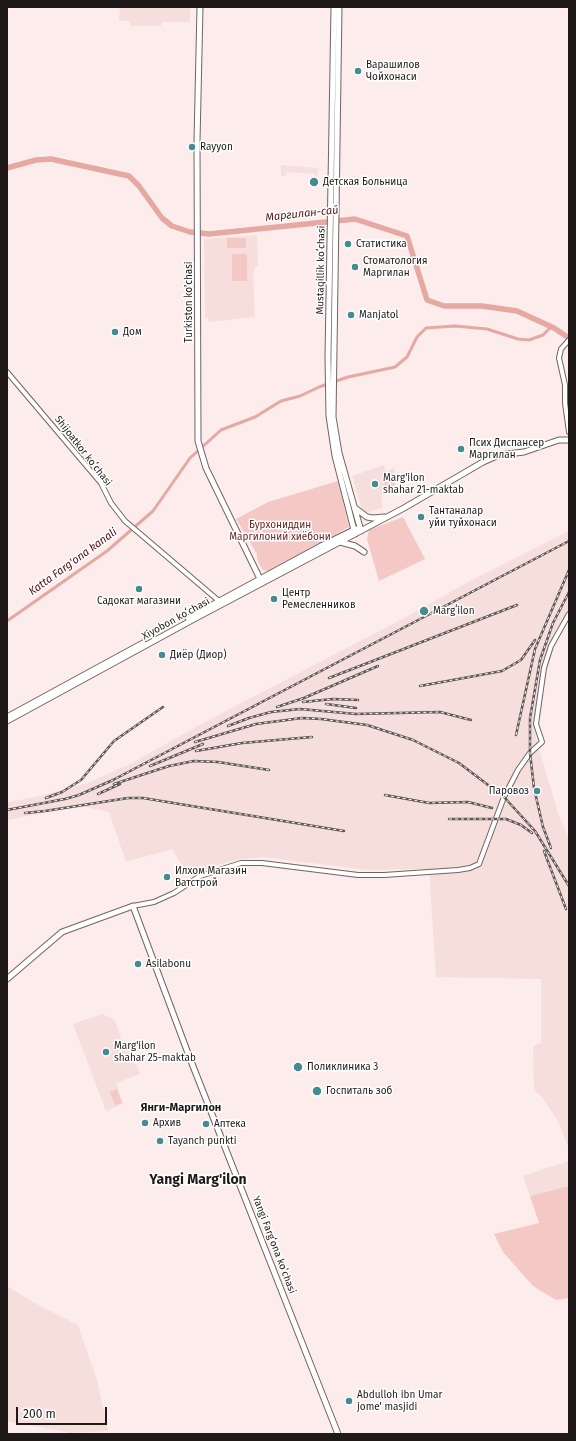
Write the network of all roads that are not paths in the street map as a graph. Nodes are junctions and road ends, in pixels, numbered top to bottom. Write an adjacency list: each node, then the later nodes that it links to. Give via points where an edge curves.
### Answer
1 (200, 7): 18 (main road, Turkiston ko’chasi, via 197,141 198,441 200,455)
2 (334, 7): 4 (main road, Mustaqillik koʻchasi)
3 (338, 7): 4 (main road, Mustaqillik koʻchasi)
4 (334, 217): 7 (main road, Mustaqillik koʻchasi)
5 (568, 342): 8 (street, via 561,349 559,358 565,385 564,403)
6 (7, 372): 19 (street, Shijoatkor koʻchasi, via 101,483 111,503 130,526)
7 (331, 394): 10 (main road, Mustaqillik koʻchasi, via 339,453); 11 (main road, Mustaqillik koʻchasi, via 329,424)
8 (569, 432)
9 (569, 440): 13 (main road, via 559,440 524,452 494,457)
10 (348, 482): 11 (main road); 12 (main road, Mustaqillik koʻchasi)
11 (342, 484): 15 (main road, Mustaqillik koʻchasi)
12 (353, 506): 13 (main road, via 373,518); 14 (main road, Mustaqillik koʻchasi)
13 (389, 516): 14 (main road)
14 (360, 529): 15 (main road)
15 (354, 532): 16 (main road, Xiyobon koʻchasi); 18 (main road, Xiyobon koʻchasi)
16 (339, 541): 17 (main road); 18 (main road, Xiyobon koʻchasi)
17 (364, 552)
18 (261, 581): 19 (main road, Xiyobon koʻchasi); 21 (main road, Xiyobon koʻchasi)
19 (219, 601): 21 (main road, Xiyobon koʻchasi)
20 (569, 614): 24 (street, via 551,646 544,668 536,724 542,742 519,767 509,786 479,864 458,870 358,875 262,863 241,863 200,876 174,893 154,902)
21 (52, 696): 22 (main road, Xiyobon koʻchasi); 23 (main road, Xiyobon koʻchasi)
22 (7, 717)
23 (7, 721)
24 (133, 906): 25 (main road, via 62,932); 26 (main road, Yangi Fargʻona koʻchasi, via 189,1056)
25 (7, 979)
26 (338, 1434)

